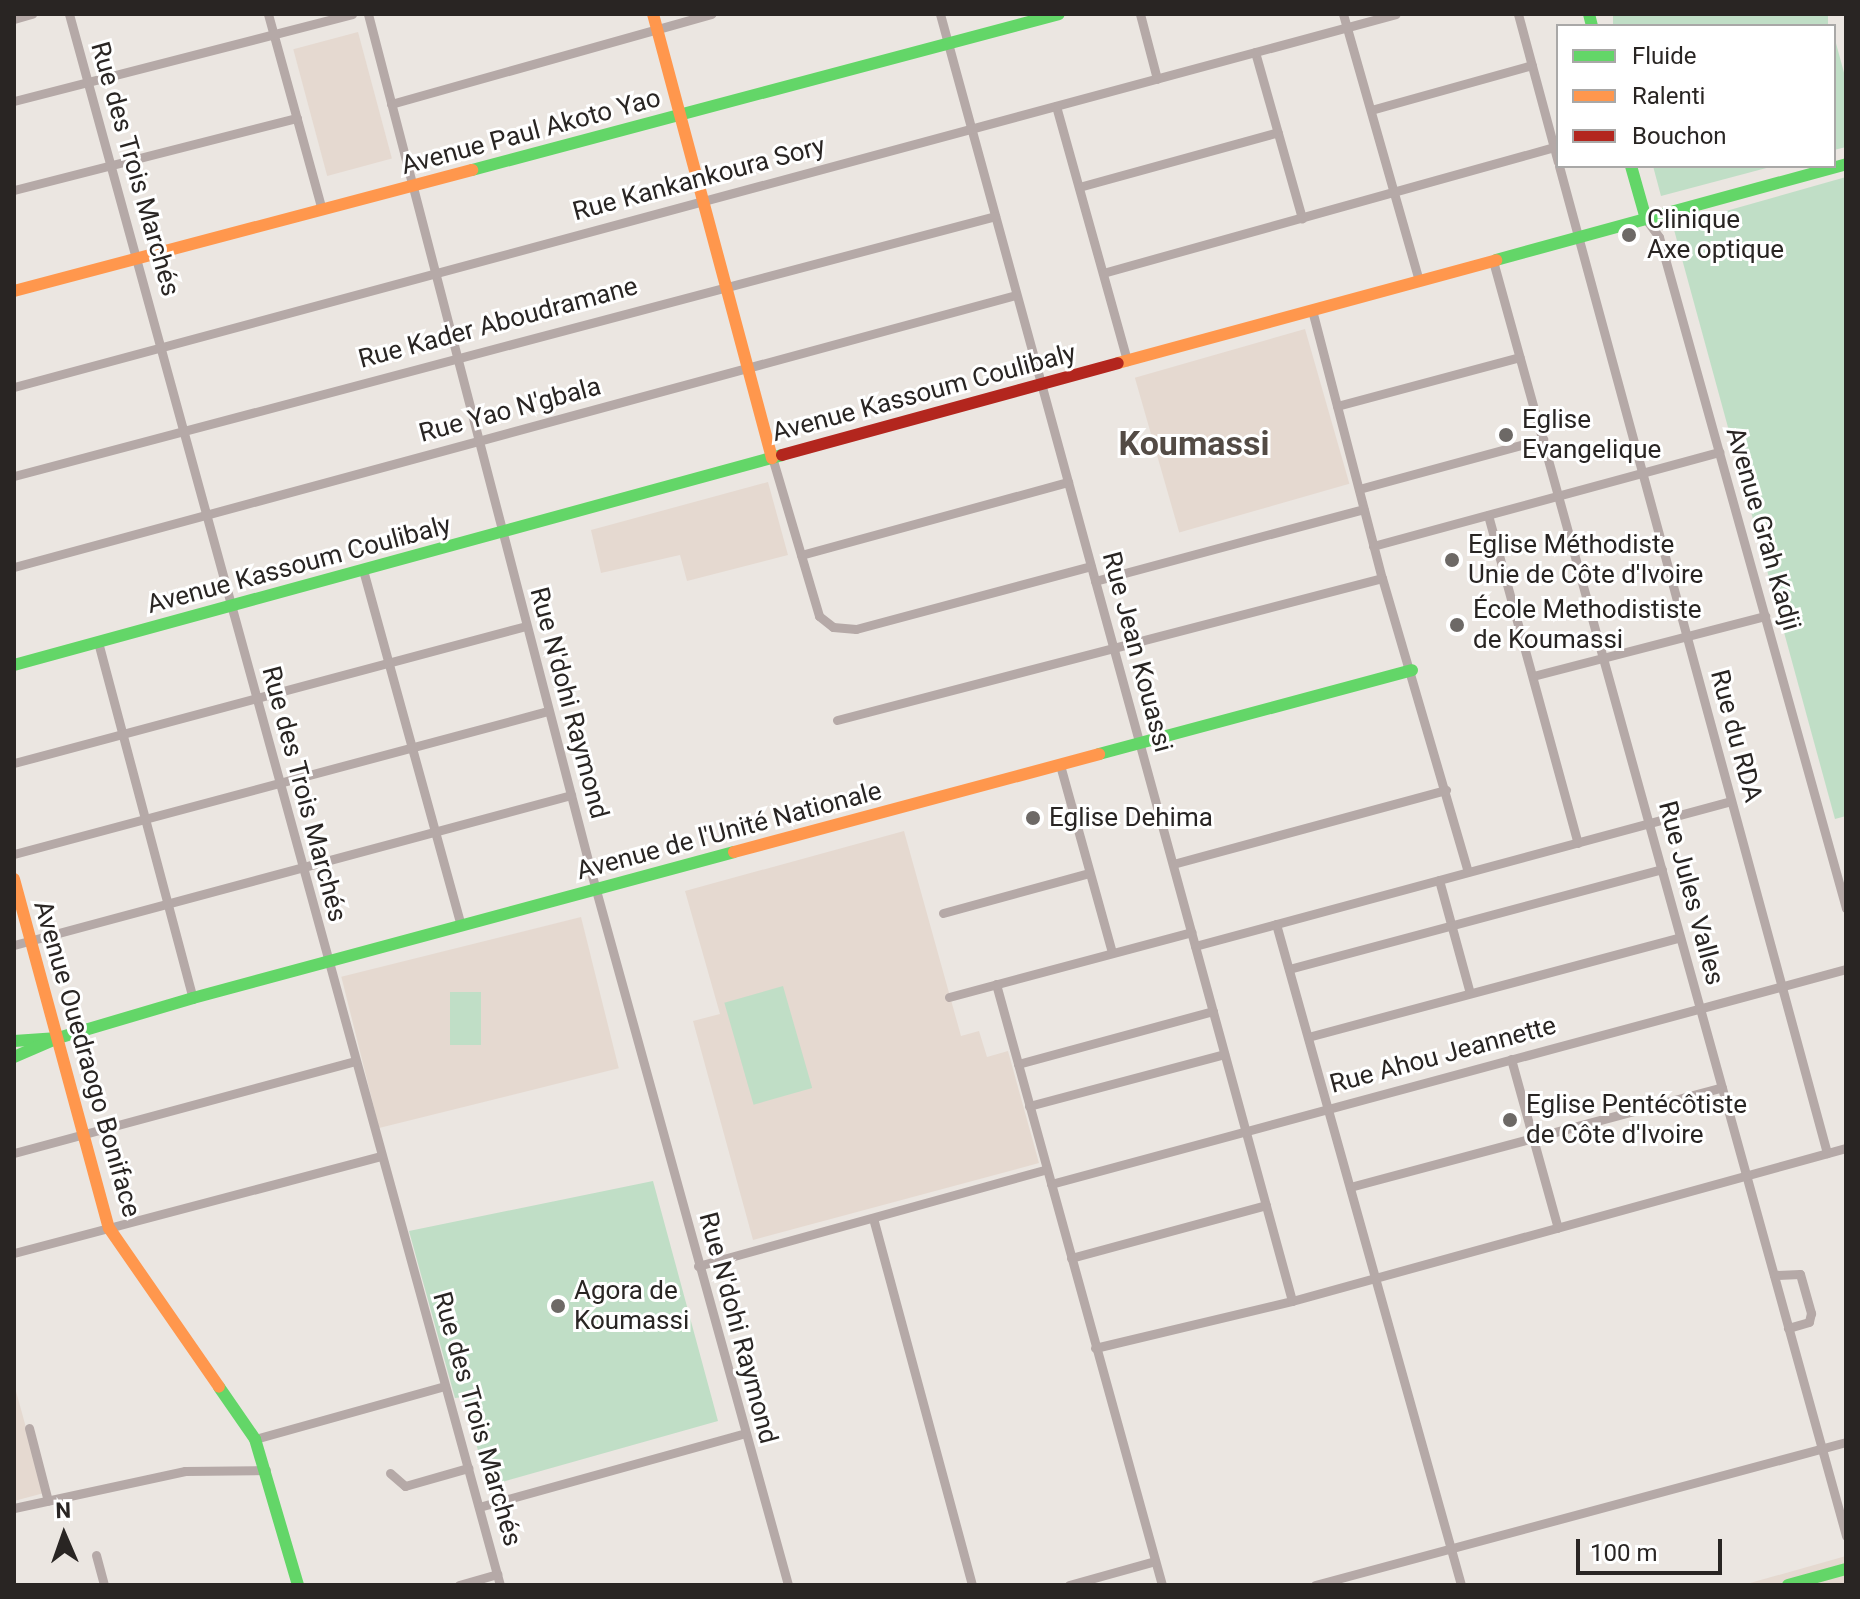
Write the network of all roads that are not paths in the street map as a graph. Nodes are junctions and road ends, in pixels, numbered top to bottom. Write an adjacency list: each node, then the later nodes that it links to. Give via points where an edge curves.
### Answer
1 (32, 14): 14 (street)
2 (69, 14): 22 (street, Rue des Trois Marchés)
3 (268, 14): 17 (street)
4 (352, 14): 17 (street)
5 (368, 14): 24 (street, Rue N'dohi Raymond)
6 (653, 14): 16 (street)
7 (712, 14): 16 (street)
8 (940, 14): 18 (street, Rue Jean Kouassi)
9 (1059, 14): 18 (street, Avenue Paul Akoto Yao)
10 (1140, 14): 21 (street)
11 (1343, 14): 15 (street)
12 (1396, 14): 15 (street, Rue Kankankoura Sory)
13 (1518, 14): 20 (street, Rue du RDA)
14 (14, 19)
15 (1347, 27): 19 (street, Rue Kankankoura Sory); 26 (street)
16 (657, 29): 24 (street); 27 (street)
17 (274, 33): 22 (street); 28 (street)
18 (948, 42): 27 (street, Avenue Paul Akoto Yao); 29 (street, Rue Jean Kouassi)
19 (1255, 52): 21 (street, Rue Kankankoura Sory); 30 (street)
20 (1532, 65): 26 (street); 31 (street, Rue du RDA)
21 (1157, 79): 25 (street, Rue Kankankoura Sory)
22 (87, 82): 23 (street); 33 (street, Rue des Trois Marchés)
23 (14, 101)
24 (391, 104): 37 (street, Rue N'dohi Raymond)
25 (1056, 106): 29 (street, Rue Kankankoura Sory); 38 (street)
26 (1371, 110): 40 (street)
27 (681, 115): 37 (street, Avenue Paul Akoto Yao); 41 (street)
28 (297, 118): 33 (street); 42 (street)
29 (971, 129): 41 (street, Rue Kankankoura Sory); 43 (street, Rue Jean Kouassi)
30 (1278, 132): 38 (street); 44 (street)
31 (1554, 147): 32 (street, Rue du RDA); 40 (street)
32 (1556, 156)
33 (111, 165): 39 (street); 47 (street, Rue des Trois Marchés)
34 (1559, 168): 46 (street, Rue du RDA)
35 (1632, 168): 45 (street, Avenue Grah Kadji)
36 (1831, 168): 45 (street, Avenue Kassoum Coulibaly)
37 (411, 187): 42 (street, Avenue Paul Akoto Yao); 50 (street, Rue N'dohi Raymond)
38 (1079, 187): 49 (street)
39 (14, 190)
40 (1394, 192): 44 (street); 51 (street)
41 (703, 201): 50 (street, Rue Kankankoura Sory); 52 (street)
42 (322, 210): 47 (street, Avenue Paul Akoto Yao)
43 (995, 216): 52 (street, Rue Kader Aboudramane); 54 (street, Rue Jean Kouassi)
44 (1302, 218): 49 (street)
45 (1646, 219): 46 (street, Avenue Kassoum Coulibaly); 67 (street, Avenue Grah Kadji, via 1659,237)
46 (1578, 237): 48 (street, Avenue Kassoum Coulibaly); 69 (street, Rue du RDA)
47 (138, 258): 53 (street, Avenue Paul Akoto Yao); 56 (street, Rue des Trois Marchés)
48 (1493, 261): 51 (street, Avenue Kassoum Coulibaly); 57 (street, Rue Jules Valles)
49 (1103, 273): 59 (street)
50 (433, 275): 56 (street, Rue Kankankoura Sory); 58 (street, Rue N'dohi Raymond)
51 (1419, 281): 55 (street, Avenue Kassoum Coulibaly)
52 (724, 284): 58 (street, Rue Kader Aboudramane); 60 (street)
53 (14, 291)
54 (1016, 295): 60 (street, Rue Yao N'gbala); 61 (street, Rue Jean Kouassi)
55 (1312, 310): 59 (street, Avenue Kassoum Coulibaly); 63 (street)
56 (161, 348): 62 (street, Rue Kankankoura Sory); 64 (street, Rue des Trois Marchés)
57 (1520, 357): 63 (street); 65 (street, Rue Jules Valles)
58 (455, 358): 64 (street, Rue Kader Aboudramane); 66 (street, Rue N'dohi Raymond)
59 (1127, 361): 61 (street, Avenue Kassoum Coulibaly)
60 (747, 370): 66 (street, Rue Yao N'gbala); 68 (street)
61 (1041, 384): 68 (street, Avenue Kassoum Coulibaly); 71 (street, Rue Jean Kouassi)
62 (14, 387)
63 (1337, 406): 72 (street)
64 (185, 431): 70 (street, Rue Kader Aboudramane); 75 (street, Rue des Trois Marchés)
65 (1543, 439): 72 (street); 73 (street, Rue Jules Valles)
66 (477, 441): 75 (street, Rue Yao N'gbala); 77 (street, Rue N'dohi Raymond)
67 (1719, 452): 69 (street); 86 (street, Avenue Grah Kadji)
68 (772, 458): 77 (street, Avenue Kassoum Coulibaly); 79 (street)
69 (1642, 473): 73 (street); 88 (street, Rue du RDA)
70 (14, 476)
71 (1068, 482): 79 (street); 80 (street, Rue Jean Kouassi)
72 (1359, 489): 74 (street)
73 (1558, 496): 76 (street); 91 (street, Rue Jules Valles)
74 (1364, 509): 78 (street); 84 (street)
75 (205, 515): 81 (street, Rue Yao N'gbala); 85 (street, Rue des Trois Marchés)
76 (1488, 515): 78 (street); 95 (street)
77 (501, 532): 82 (street, Avenue Kassoum Coulibaly); 87 (street, Rue N'dohi Raymond)
78 (1373, 546): 83 (street)
79 (801, 555): 80 (street, via 819,616 833,627 856,629)
80 (1091, 566): 84 (street, Rue Jean Kouassi)
81 (14, 567)
82 (363, 570): 85 (street, Avenue Kassoum Coulibaly); 92 (street)
83 (1382, 578): 90 (street); 94 (street)
84 (1095, 581): 90 (street, Rue Jean Kouassi)
85 (231, 606): 89 (street, Avenue Kassoum Coulibaly); 96 (street, Rue des Trois Marchés)
86 (1765, 616): 88 (street); 122 (street, Avenue Grah Kadji)
87 (526, 626): 92 (street); 97 (street, Rue N'dohi Raymond)
88 (1686, 637): 91 (street); 107 (street, Rue du RDA)
89 (98, 642): 93 (street, Avenue Kassoum Coulibaly); 99 (street)
90 (1114, 651): 98 (street); 100 (street, Rue Jean Kouassi)
91 (1603, 658): 95 (street); 109 (street, Rue Jules Valles)
92 (388, 662): 96 (street); 101 (street)
93 (14, 665)
94 (1412, 670): 100 (street, Avenue de l'Unité Nationale); 105 (street)
95 (1533, 676): 111 (street)
96 (255, 697): 99 (street); 104 (street, Rue des Trois Marchés)
97 (548, 711): 101 (street); 106 (street, Rue N'dohi Raymond)
98 (837, 720)
99 (123, 733): 102 (street); 108 (street)
100 (1140, 743): 103 (street, Avenue de l'Unité Nationale); 113 (street, Rue Jean Kouassi)
101 (412, 747): 104 (street); 110 (street)
102 (14, 763)
103 (1060, 765): 117 (street); 120 (street, Avenue de l'Unité Nationale)
104 (278, 783): 108 (street); 114 (street, Rue des Trois Marchés)
105 (1446, 790): 113 (street); 116 (street)
106 (571, 795): 110 (street); 120 (street, Rue N'dohi Raymond)
107 (1731, 801): 109 (street); 137 (street, Rue du RDA)
108 (146, 819): 112 (street); 121 (street)
109 (1649, 824): 111 (street); 115 (street, Rue Jules Valles)
110 (435, 832): 114 (street); 126 (street)
111 (1578, 843): 116 (street)
112 (14, 854)
113 (1173, 864): 127 (street, Rue Jean Kouassi)
114 (301, 868): 121 (street); 133 (street, Rue des Trois Marchés)
115 (1662, 869): 125 (street); 128 (street, Rue Jules Valles)
116 (1468, 872): 119 (street)
117 (1089, 873): 123 (street); 132 (street)
118 (14, 879): 129 (street, Avenue Ouedraogo Boniface)
119 (1439, 880): 124 (street); 125 (street)
120 (596, 890): 126 (street, Avenue de l'Unité Nationale); 171 (street, Rue N'dohi Raymond)
121 (168, 904): 129 (street); 140 (street)
122 (1846, 908)
123 (943, 913)
124 (1276, 924): 131 (street); 134 (street)
125 (1452, 925): 134 (street); 138 (street)
126 (461, 926): 133 (street, Avenue de l'Unité Nationale)
127 (1191, 932): 131 (street, Rue Jean Kouassi); 132 (street)
128 (1680, 937): 138 (street); 141 (street, Rue Jules Valles)
129 (31, 941): 130 (street); 144 (street, Avenue Ouedraogo Boniface)
130 (14, 945)
131 (1195, 946): 142 (street, Rue Jean Kouassi)
132 (1112, 953): 136 (street)
133 (326, 963): 140 (street, Avenue de l'Unité Nationale); 149 (street, Rue des Trois Marchés)
134 (1289, 969): 143 (street)
135 (1846, 969): 137 (street, Rue Ahou Jeannette)
136 (996, 984): 139 (street); 150 (street)
137 (1781, 986): 141 (street, Rue Ahou Jeannette); 159 (street, Rue du RDA)
138 (1470, 993): 143 (street)
139 (949, 997)
140 (193, 998): 144 (street, Avenue de l'Unité Nationale)
141 (1700, 1008): 148 (street, Rue Ahou Jeannette); 151 (street, Rue Jules Valles)
142 (1213, 1011): 146 (street, Rue Jean Kouassi); 150 (street)
143 (1308, 1037): 153 (street)
144 (58, 1038): 145 (street, Avenue de l'Unité Nationale); 147 (street, Avenue de l'Unité Nationale); 155 (street, Avenue Ouedraogo Boniface)
145 (14, 1041)
146 (1224, 1054): 152 (street); 154 (street, Rue Jean Kouassi)
147 (14, 1057)
148 (1511, 1059): 153 (street, Rue Ahou Jeannette); 156 (street)
149 (354, 1061): 155 (street); 160 (street, Rue des Trois Marchés)
150 (1018, 1064): 152 (street)
151 (1722, 1087): 156 (street); 162 (street, Rue Jules Valles)
152 (1029, 1106): 161 (street)
153 (1328, 1109): 154 (street, Rue Ahou Jeannette); 164 (street)
154 (1245, 1131): 163 (street, Rue Ahou Jeannette); 165 (street, Rue Jean Kouassi)
155 (84, 1134): 158 (street); 167 (street, Avenue Ouedraogo Boniface)
156 (1533, 1138): 164 (street); 168 (street)
157 (1846, 1148): 159 (street)
158 (14, 1153)
159 (1827, 1153): 162 (street)
160 (380, 1156): 167 (street); 177 (street, Rue des Trois Marchés)
161 (1047, 1169): 163 (street); 166 (street)
162 (1747, 1174): 168 (street); 172 (street, Rue Jules Valles)
163 (1051, 1184): 170 (street)
164 (1350, 1187): 173 (street)
165 (1266, 1205): 170 (street); 174 (street, Rue Jean Kouassi)
166 (873, 1218): 171 (street); 201 (street)
167 (109, 1228): 169 (street); 180 (street, Avenue Ouedraogo Boniface)
168 (1558, 1228): 173 (street)
169 (14, 1253)
170 (1071, 1258): 176 (street)
171 (698, 1266): 179 (street, Rue N'dohi Raymond)
172 (1774, 1275): 175 (street, Rue Jules Valles); 175 (street, via 1800,1274 1811,1313 1809,1322)
173 (1375, 1277): 174 (street); 190 (street)
174 (1292, 1301): 176 (street)
175 (1788, 1328): 182 (street, Rue Jules Valles)
176 (1095, 1348): 192 (street)
177 (445, 1386): 180 (street); 183 (street, Rue des Trois Marchés)
178 (29, 1428): 186 (street)
179 (743, 1434): 187 (street); 200 (street, Rue N'dohi Raymond)
180 (255, 1439): 184 (street, Avenue Ouedraogo Boniface)
181 (1846, 1442): 182 (street)
182 (1822, 1449): 189 (street, Rue Jules Valles); 190 (street)
183 (468, 1468): 185 (street, via 405,1486); 187 (street, Rue des Trois Marchés)
184 (266, 1470): 186 (street, via 185,1471); 197 (street, Avenue Ouedraogo Boniface)
185 (390, 1473)
186 (48, 1501): 188 (street)
187 (479, 1507): 194 (street, Rue des Trois Marchés)
188 (14, 1508)
189 (1846, 1536)
190 (1451, 1548): 195 (street); 204 (street)
191 (96, 1555): 196 (street)
192 (1155, 1561): 202 (street); 203 (street)
193 (1846, 1569): 205 (street)
194 (497, 1574): 198 (street); 199 (street, Rue des Trois Marchés)
195 (1319, 1584)
196 (104, 1585)
197 (298, 1585)
198 (459, 1585)
199 (500, 1585)
200 (788, 1585)
201 (972, 1585)
202 (1069, 1585)
203 (1162, 1585)
204 (1461, 1585)
205 (1788, 1585)

